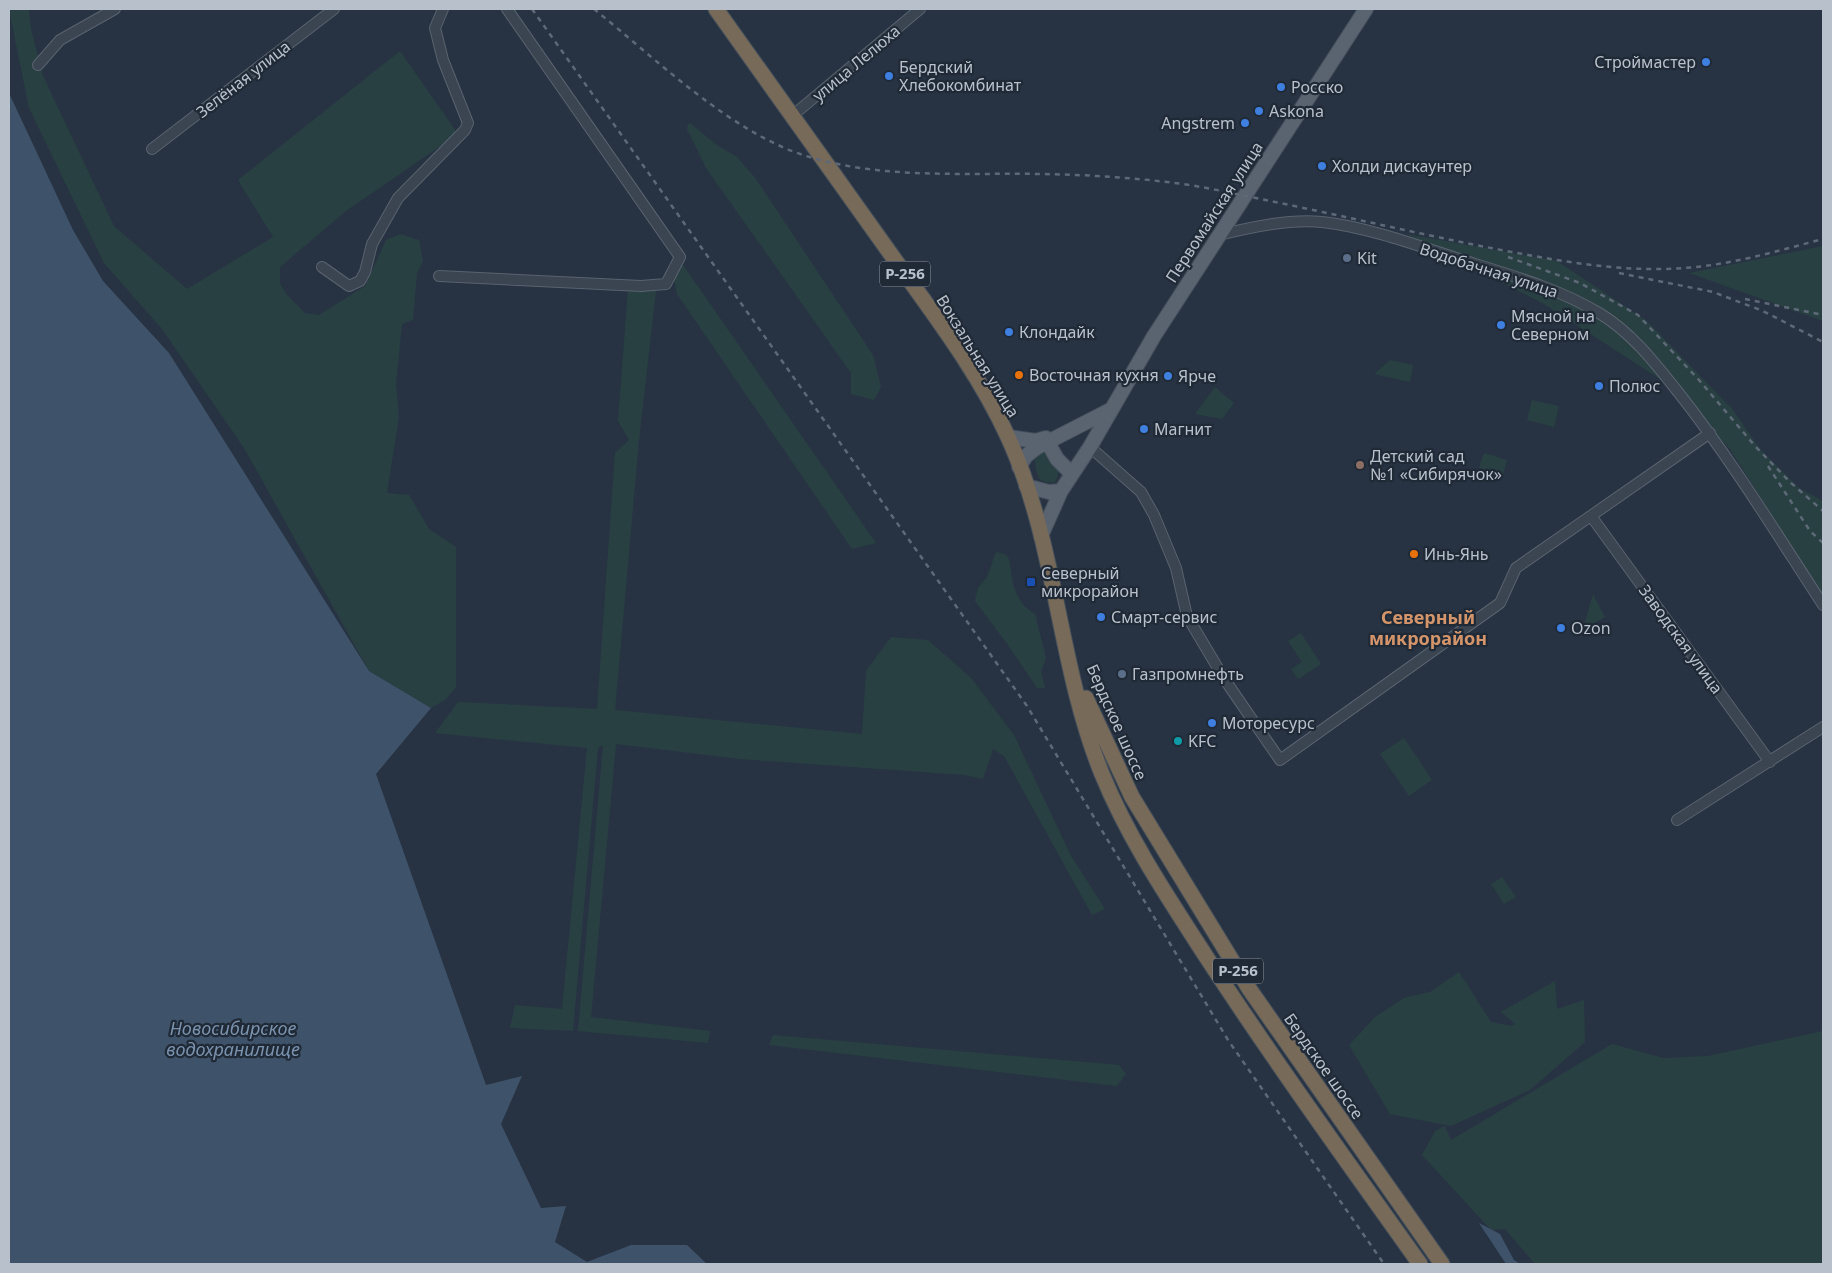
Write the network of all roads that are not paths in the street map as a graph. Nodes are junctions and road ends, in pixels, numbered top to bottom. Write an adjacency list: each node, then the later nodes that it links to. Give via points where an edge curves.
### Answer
1 (115, 9): 8 (street, via 60,40)
2 (334, 9): 10 (street, Зелёная улица)
3 (443, 9): 12 (street, via 434,28 468,122 465,130 398,198 372,244 366,272 360,281 349,286)
4 (507, 9): 13 (street, via 680,257 666,284 641,286)
5 (716, 9): 9 (highway, Вокзальная улица / Р-256)
6 (920, 9): 9 (street, улица Лелюха)
7 (1366, 9): 11 (main road, Первомайская улица)
8 (38, 65)
9 (792, 116): 17 (highway, Вокзальная улица / Р-256, via 968,365)
10 (152, 149)
11 (1219, 235): 14 (main road, Первомайская улица); 16 (street, Водобачная улица, via 1295,222 1323,222 1416,245 1565,295 1601,314 1628,335 1653,360)
12 (322, 267)
13 (440, 276)
14 (1110, 410): 15 (main road); 19 (main road, Первомайская улица)
15 (1068, 431): 17 (main road, via 1036,441); 18 (main road)
16 (1710, 433): 24 (street); 26 (street, Водобачная улица)
17 (1008, 437): 20 (highway, Вокзальная улица / Р-256)
18 (1047, 441): 20 (main road, via 1026,456); 21 (main road, via 1057,459)
19 (1090, 447): 21 (main road, Первомайская улица); 24 (street, via 1145,500 1176,568 1187,616 1225,680 1280,760 1500,603 1516,568)
20 (1019, 467): 22 (highway, Вокзальная улица / Р-256)
21 (1072, 474): 23 (main road, Первомайская улица)
22 (1026, 486): 23 (main road, via 1049,492); 25 (highway, Вокзальная улица / Р-256)
23 (1062, 491): 25 (main road, Первомайская улица)
24 (1591, 516): 29 (street, Заводская улица)
25 (1041, 536): 27 (highway, Вокзальная улица / Р-256)
26 (1823, 605)
27 (1069, 658): 31 (highway, Бердское шоссе / Р-256, via 1100,771 1134,841 1239,1007); 32 (highway, Бердское шоссе / Р-256, via 1132,797 1202,914 1284,1041)
28 (1823, 728): 29 (street)
29 (1770, 762): 30 (street)
30 (1677, 820)
31 (1420, 1264)
32 (1442, 1264)

